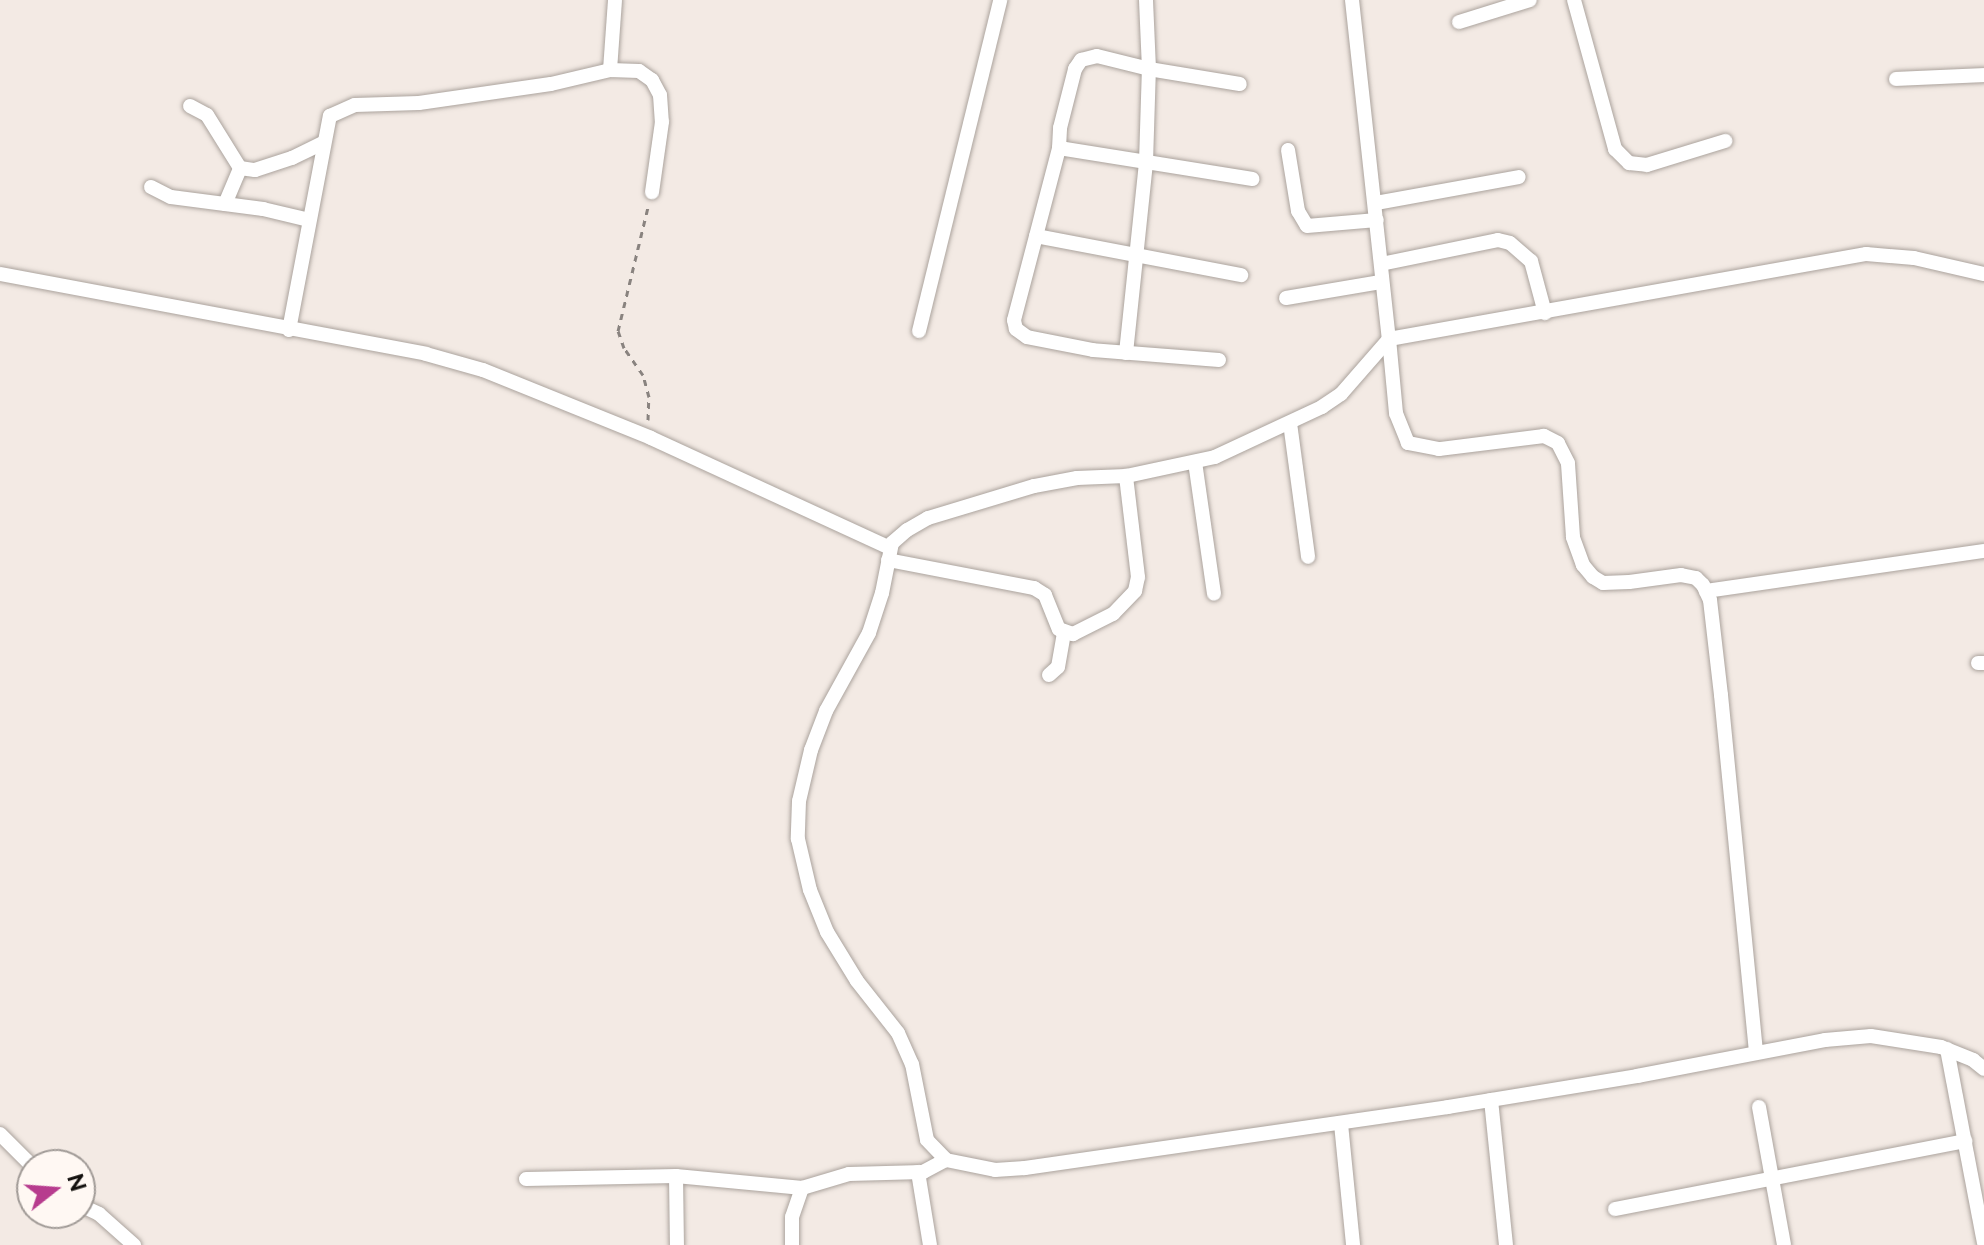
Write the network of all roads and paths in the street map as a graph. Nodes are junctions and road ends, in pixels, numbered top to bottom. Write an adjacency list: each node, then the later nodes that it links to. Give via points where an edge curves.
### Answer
1 (615, 0): 9 (street)
2 (1000, 0): 38 (street)
3 (1146, 0): 8 (street)
4 (1352, 0): 24 (street)
5 (1530, 0): 7 (street)
6 (1574, 0): 14 (street, via 1615,149 1629,163 1647,165)
7 (1459, 22)
8 (1149, 69): 12 (street); 16 (street, via 1097,56 1081,60); 18 (street)
9 (610, 70): 15 (street, via 434,101 355,105 330,116); 23 (street, via 639,71 660,95 662,122)
10 (1984, 75): 11 (street)
11 (1896, 79)
12 (1240, 84)
13 (190, 106): 19 (street, via 207,115)
14 (1725, 141)
15 (323, 143): 19 (street, via 255,170); 26 (street)
16 (1059, 148): 18 (street); 28 (street)
17 (1288, 150): 27 (street, via 1298,211 1307,226)
18 (1146, 162): 21 (street); 29 (street)
19 (240, 168): 25 (street)
20 (1519, 177): 24 (street)
21 (1253, 179)
22 (151, 187): 25 (street, via 171,197)
23 (652, 192): 43 (path, via 618,331 649,397)
24 (1376, 203): 27 (street)
25 (225, 204): 26 (street)
26 (309, 220): 37 (street)
27 (1377, 220): 30 (street)
28 (1036, 236): 29 (street); 40 (street, via 1016,329 1027,337)
29 (1137, 256): 33 (street); 40 (street)
30 (1381, 264): 34 (street); 36 (street, via 1498,240 1510,243 1531,261)
31 (0, 274): 37 (street)
32 (1984, 274): 36 (street, via 1914,258 1866,254)
33 (1241, 275)
34 (1381, 282): 35 (street); 39 (street)
35 (1286, 298)
36 (1545, 313): 39 (street)
37 (289, 330): 43 (street, via 454,362)
38 (919, 331)
39 (1389, 339): 42 (street, via 1341,394); 49 (street, via 1396,413 1408,443 1439,449 1544,436 1558,443 1568,463 1573,537 1593,577 1603,583 1681,575 1696,578)
40 (1126, 353): 41 (street)
41 (1219, 360)
42 (1290, 423): 44 (street); 48 (street)
43 (645, 435): 47 (street)
44 (1195, 462): 45 (street); 50 (street)
45 (1126, 476): 47 (street, via 1077,478 928,518 907,530); 51 (street, via 1138,577 1135,591 1101,622)
46 (1984, 551): 49 (street)
47 (889, 554): 51 (street, via 1034,588 1045,595); 62 (street, via 869,633 811,750 799,801 798,839 827,932 898,1033 912,1064 927,1140)
48 (1308, 557)
49 (1706, 591): 54 (street)
50 (1214, 594)
51 (1064, 633): 52 (street, via 1058,667)
52 (1049, 675)
53 (1947, 1049): 54 (street, via 1871,1036); 55 (street); 60 (street)
54 (1756, 1052): 56 (street)
55 (1980, 1062)
56 (1491, 1100): 58 (street); 76 (street)
57 (1759, 1107): 65 (street)
58 (1341, 1124): 62 (street, via 1025,1168 995,1170); 75 (street)
59 (0, 1134): 61 (street)
60 (1965, 1141): 65 (street); 70 (street)
61 (16, 1150)
62 (946, 1160): 63 (street)
63 (918, 1172): 67 (street, via 849,1174); 74 (street)
64 (676, 1176): 66 (street); 67 (street); 72 (street)
65 (1772, 1178): 68 (street); 77 (street)
66 (526, 1179)
67 (802, 1188): 73 (street, via 792,1217)
68 (1615, 1209)
69 (96, 1213): 71 (street)
70 (1984, 1243)
71 (134, 1245)
72 (677, 1245)
73 (792, 1245)
74 (930, 1245)
75 (1353, 1245)
76 (1506, 1245)
77 (1784, 1245)

